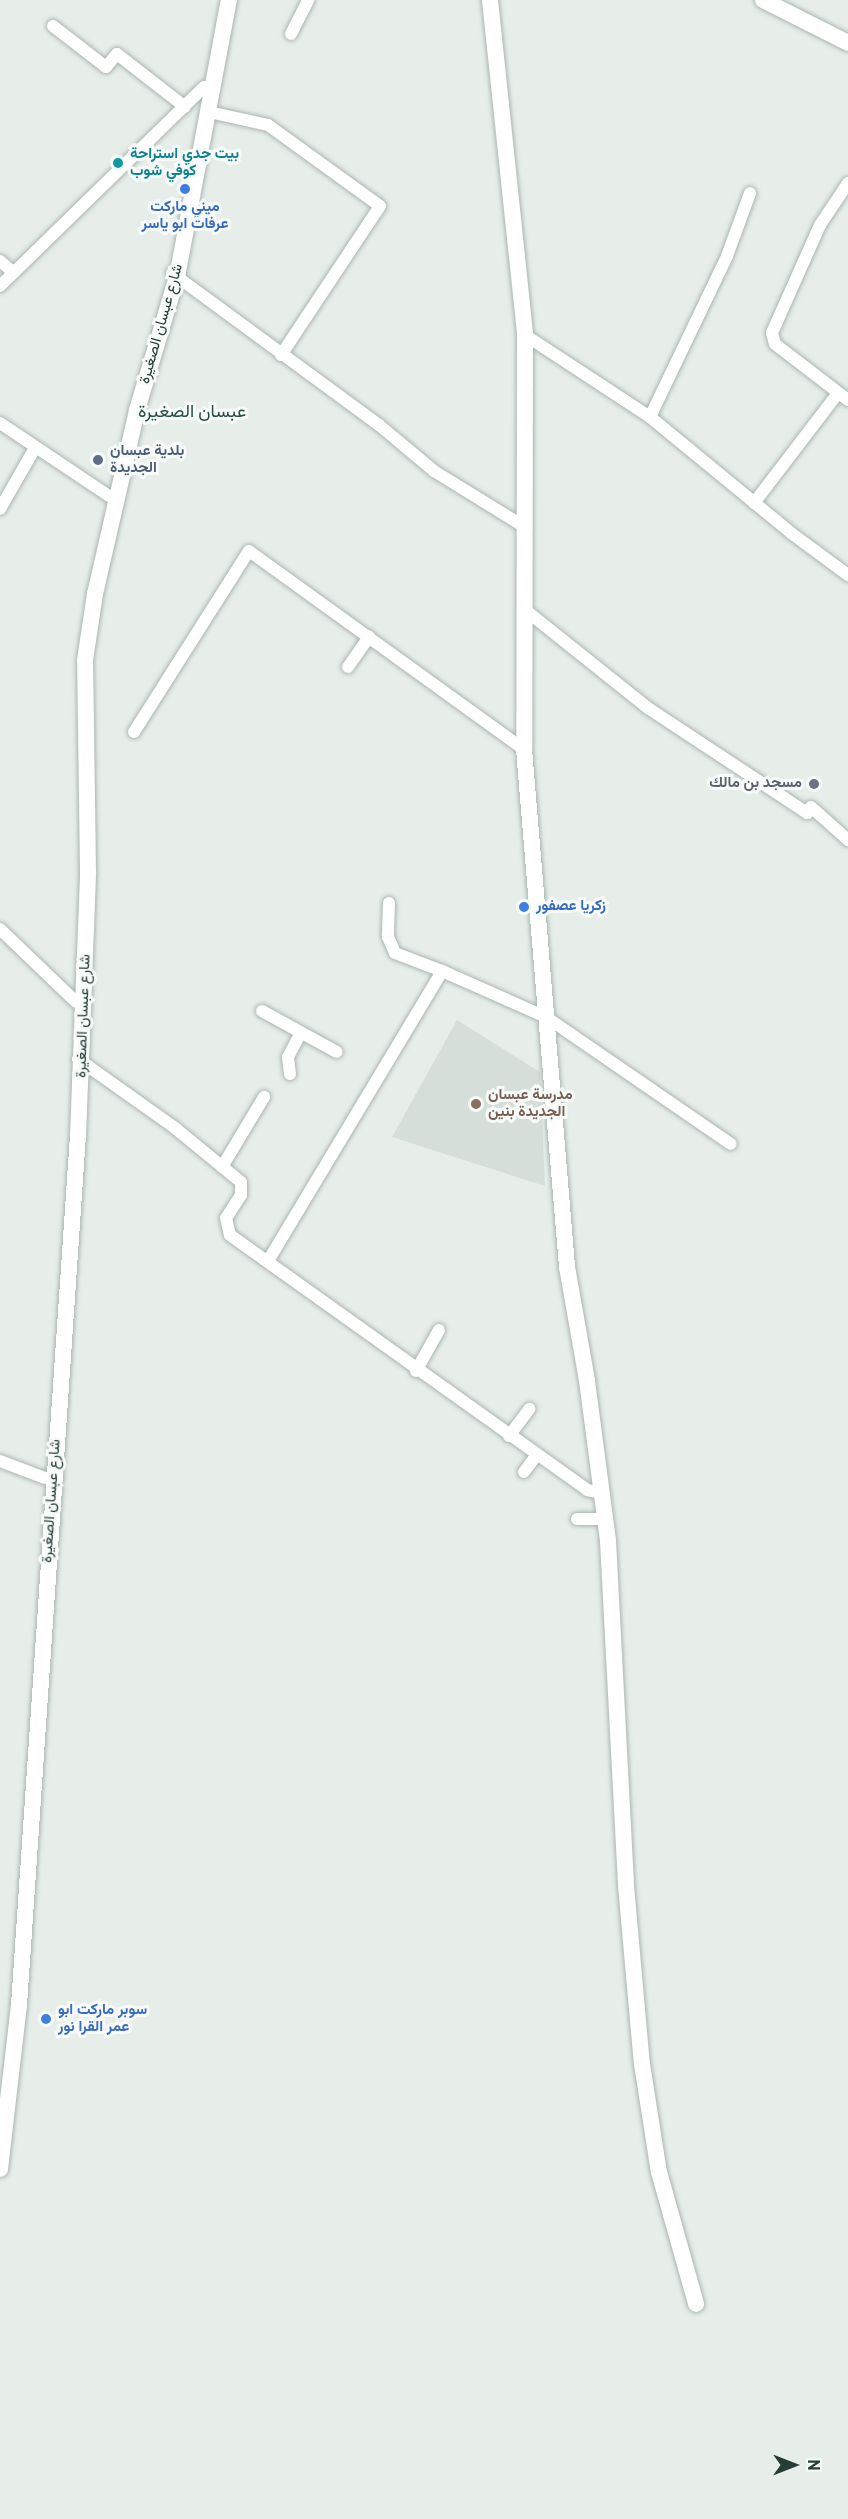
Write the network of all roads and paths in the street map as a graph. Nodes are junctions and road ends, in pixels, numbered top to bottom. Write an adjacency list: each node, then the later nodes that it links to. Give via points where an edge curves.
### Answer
1 (222, 0): 9 (street, شارع عبسان الصغيرة)
2 (229, 0): 11 (street, شارع عبسان الصغيرة)
3 (308, 0): 7 (street)
4 (490, 0): 18 (street)
5 (763, 0): 8 (street)
6 (53, 26): 10 (street, via 105,67 117,54)
7 (291, 34)
8 (848, 43)
9 (204, 87): 10 (street); 16 (street, شارع عبسان الصغيرة)
10 (184, 107): 15 (street)
11 (209, 112): 16 (street, شارع عبسان الصغيرة); 19 (street, via 268,125 381,206)
12 (848, 183): 20 (street, via 820,225 772,333 775,344)
13 (750, 193): 21 (street, via 727,256)
14 (0, 261): 15 (street)
15 (12, 271): 17 (street)
16 (174, 274): 19 (street); 24 (street, شارع عبسان الصغيرة, via 138,376); 43 (street, شارع عبسان الصغيرة, via 137,410 95,594 85,660 88,871)
17 (0, 286)
18 (525, 335): 21 (street); 27 (street)
19 (281, 355): 27 (street, via 379,425 434,471)
20 (843, 397): 25 (street)
21 (650, 417): 25 (street)
22 (0, 423): 23 (street)
23 (35, 448): 24 (street); 26 (street)
24 (109, 496): 38 (street, شارع عبسان الصغيرة, via 83,599 78,698 81,907)
25 (754, 503): 28 (street)
26 (0, 510)
27 (523, 526): 29 (street)
28 (848, 575)
29 (524, 609): 33 (street); 34 (street, via 648,708 807,813 811,807)
30 (369, 637): 31 (street); 32 (street, via 249,550); 33 (street)
31 (348, 667)
32 (134, 732)
33 (524, 749): 40 (street)
34 (848, 840)
35 (389, 903): 37 (street, via 388,937 395,952)
36 (0, 929): 38 (street)
37 (442, 971): 40 (street); 48 (street)
38 (76, 1002): 43 (street, شارع عبسان الصغيرة)
39 (262, 1011): 41 (street)
40 (546, 1017): 46 (street); 57 (street, via 567,1267)
41 (301, 1033): 42 (street); 44 (street, via 288,1057)
42 (338, 1052)
43 (78, 1060): 47 (street); 56 (street, شارع عبسان الصغيرة); 60 (street, شارع عبسان الصغيرة, via 19,2005)
44 (290, 1074)
45 (264, 1097): 47 (street)
46 (731, 1144)
47 (222, 1167): 48 (street, via 243,1188 226,1218 227,1232)
48 (268, 1261): 50 (street)
49 (439, 1330): 50 (street)
50 (416, 1371): 52 (street)
51 (529, 1409): 52 (street)
52 (510, 1436): 53 (street)
53 (537, 1455): 55 (street); 57 (street, via 587,1490)
54 (0, 1461): 56 (street)
55 (524, 1472)
56 (45, 1478): 60 (street, شارع عبسان الصغيرة)
57 (603, 1493): 59 (street)
58 (577, 1518): 59 (street)
59 (605, 1519): 62 (street, via 626,1886 641,2055 659,2172)
60 (13, 2046): 61 (street, شارع عبسان الصغيرة)
61 (0, 2169)
62 (696, 2304)

